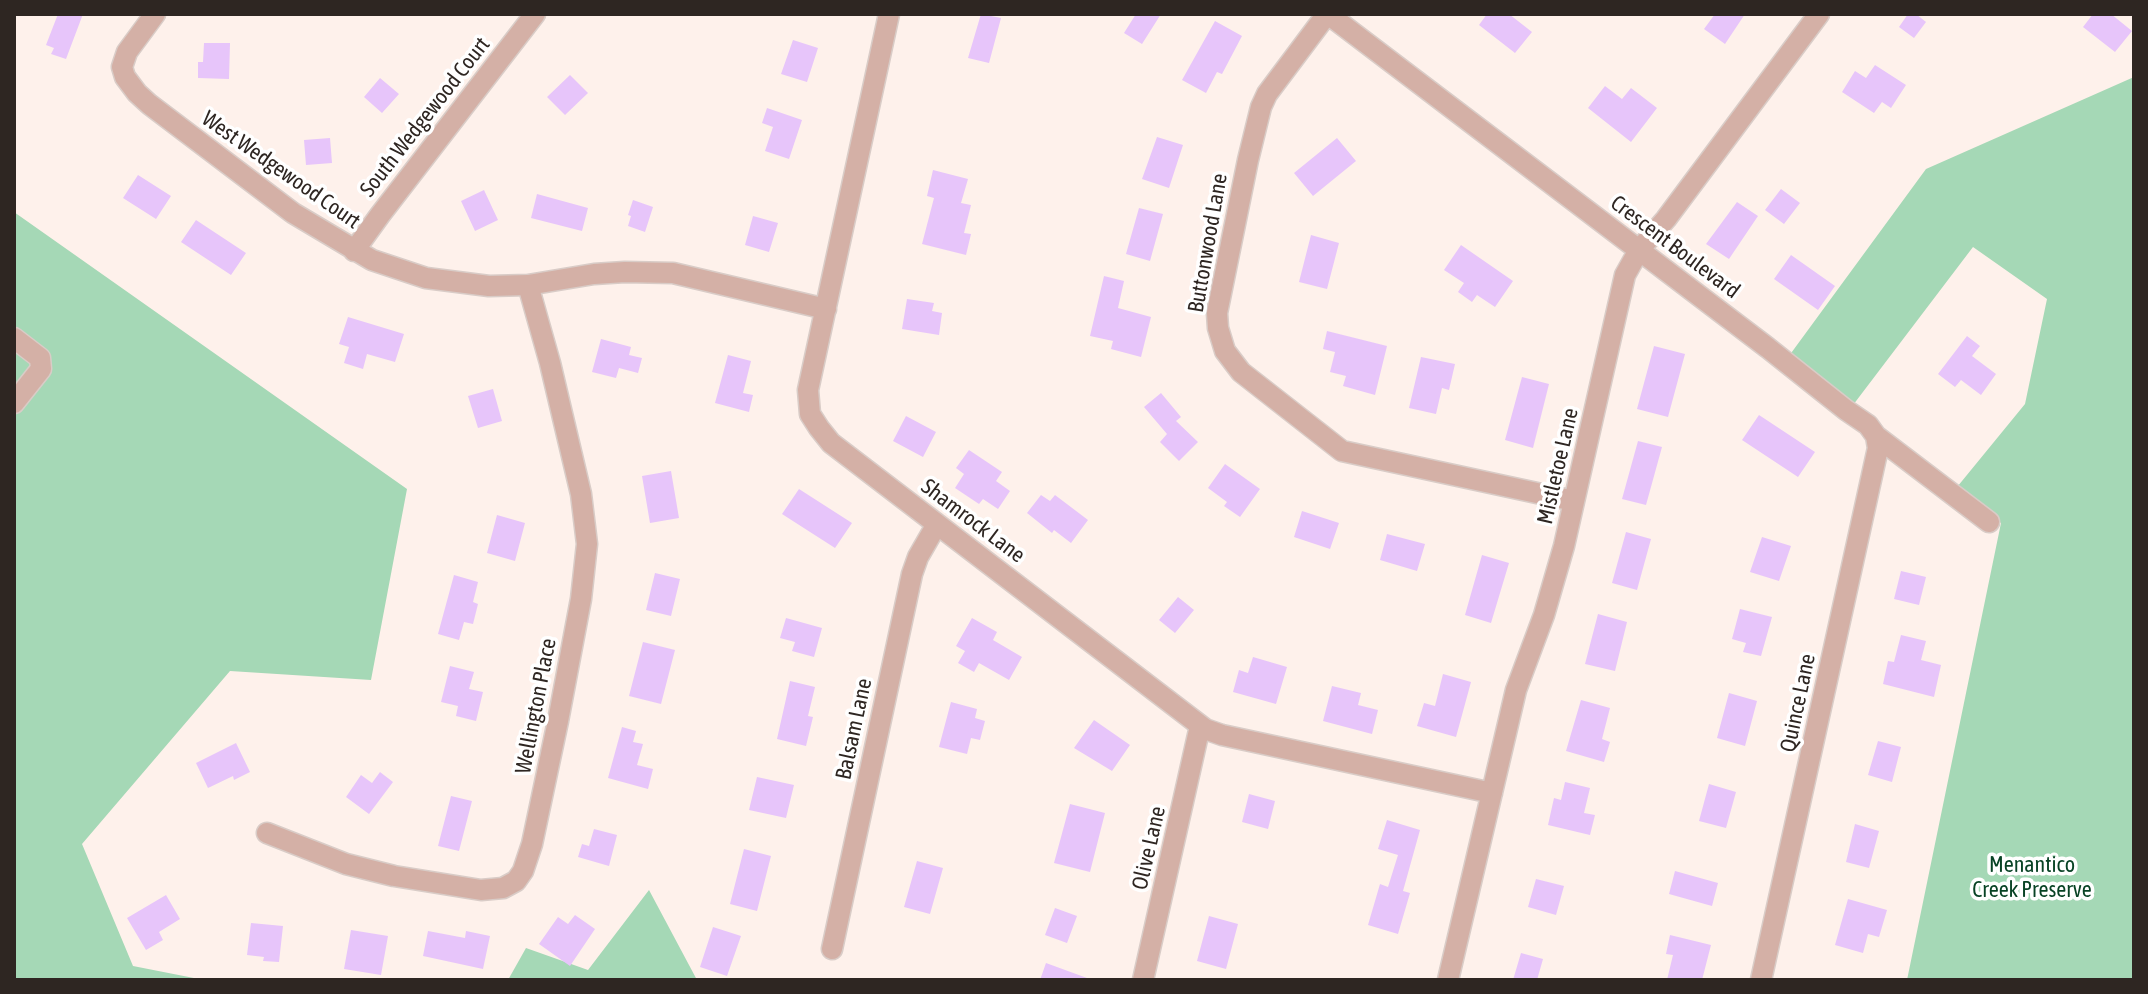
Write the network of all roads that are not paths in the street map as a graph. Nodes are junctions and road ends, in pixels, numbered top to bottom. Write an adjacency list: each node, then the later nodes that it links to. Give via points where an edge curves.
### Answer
1 (155, 14): 7 (street, West Wedgewood Court, via 126,55 125,77 149,104 293,213)
2 (535, 14): 7 (street, South Wedgewood Court)
3 (889, 14): 9 (street, Shamrock Lane)
4 (1328, 14): 6 (street, Crescent Boulevard); 13 (street, Buttonwood Lane, via 1261,107 1217,313 1225,351 1241,372 1342,451)
5 (1819, 14): 6 (street, Mistletoe Lane)
6 (1639, 250): 12 (street, Crescent Boulevard); 13 (street, Mistletoe Lane, via 1625,275)
7 (354, 251): 8 (street, West Wedgewood Court, via 426,278)
8 (528, 285): 9 (street, West Wedgewood Court, via 594,274 673,273); 18 (street, Wellington Place, via 581,494 587,544 558,721 523,871 503,888 481,890 346,864)
9 (826, 309): 15 (street, Shamrock Lane, via 808,390 810,414 831,443)
10 (14, 338): 11 (street, via 40,358 41,369)
11 (14, 403)
12 (1876, 436): 14 (street, Crescent Boulevard); 22 (street, Quince Lane, via 1878,448)
13 (1574, 501): 17 (street, Mistletoe Lane, via 1544,615 1516,690)
14 (1989, 522)
15 (937, 524): 16 (street, Shamrock Lane); 19 (street, Balsam Lane, via 912,574)
16 (1200, 726): 17 (street, Shamrock Lane); 20 (street, Olive Lane)
17 (1492, 793): 21 (street, Mistletoe Lane)
18 (267, 833)
19 (832, 949)
20 (1143, 980)
21 (1448, 980)
22 (1761, 980)

